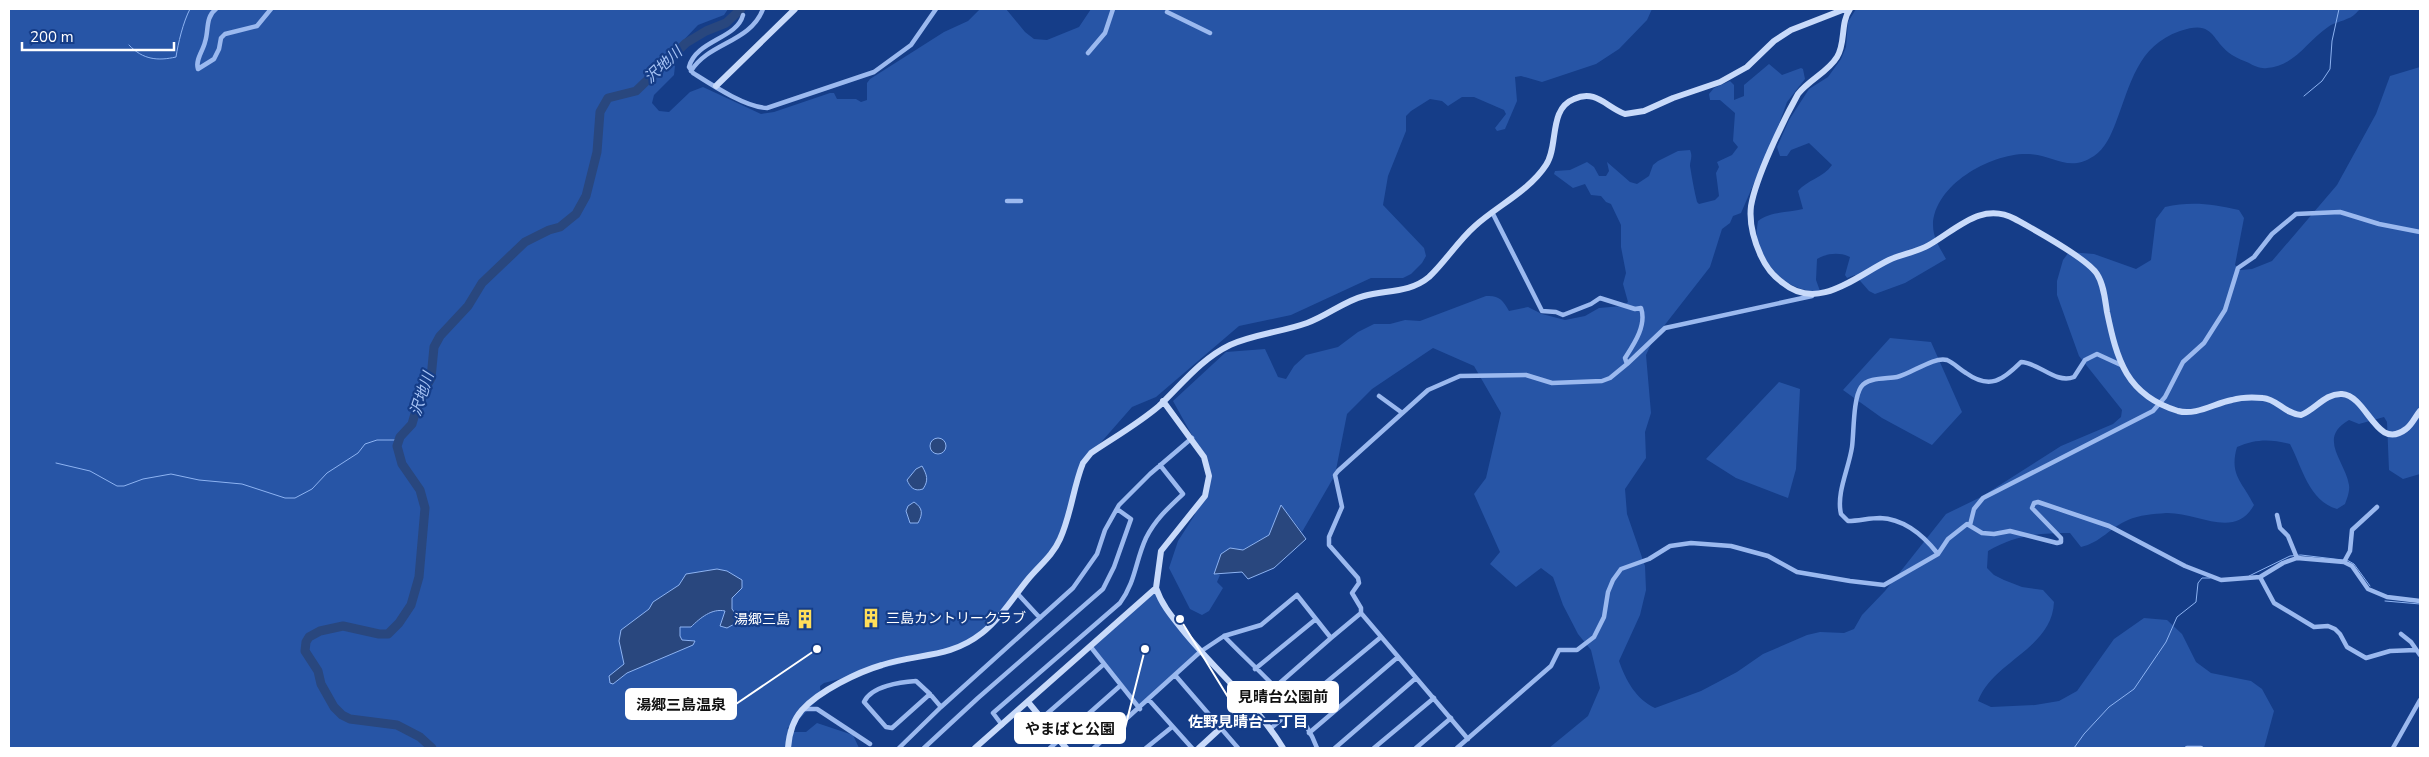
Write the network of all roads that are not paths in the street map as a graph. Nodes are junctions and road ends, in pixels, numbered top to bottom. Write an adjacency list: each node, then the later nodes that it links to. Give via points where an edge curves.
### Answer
1 (216, 9): 2 (street, via 208,21 198,69 214,59 225,34 255,28)
2 (270, 9)
3 (764, 9): 13 (street, via 751,28 729,44 708,53)
4 (795, 9): 14 (street)
5 (936, 9): 14 (street, via 911,45 891,62 866,75 767,108 757,108)
6 (1113, 9): 12 (street, via 1105,33)
7 (1845, 9): 17 (street, via 1782,35 1737,74 1644,111 1625,114 1598,97 1572,99 1560,111 1548,164)
8 (1850, 9): 19 (street, via 1844,22 1838,55 1798,94 1754,191 1751,208 1754,241 1769,270 1800,293)
9 (1167, 12): 11 (street)
10 (743, 15): 13 (street, via 738,25 703,48 690,64)
11 (1210, 33)
12 (1088, 53)
13 (691, 71): 14 (street)
14 (716, 86)
15 (1007, 201): 16 (street)
16 (1021, 201)
17 (1492, 212): 20 (street, via 1542,312 1563,315 1600,298 1641,308 1644,316 1635,343 1625,358); 23 (street, via 1420,282 1408,288 1364,296 1307,323 1233,344 1202,364)
18 (2420, 232): 24 (street, via 2340,212 2296,214 2272,234 2254,257 2238,268 2225,310 2204,342 2183,362)
19 (1818, 294): 20 (street, via 1665,328); 21 (street, via 1829,292 1889,260 1928,246 1977,215 2005,214 2085,262 2097,274)
20 (1627, 364): 26 (street, via 1602,381 1552,382 1526,375 1460,376 1428,390)
21 (2121, 365): 24 (street, via 2141,392); 33 (street, via 2097,354 2085,360 2074,378 2062,379 2030,363 2021,362 1996,382 1981,381 1946,360 1938,360 1898,377 1868,382 1862,387 1857,401 1849,468 1842,489 1841,514 1848,521 1880,518 1911,528)
22 (1379, 396): 26 (street)
23 (1163, 401): 27 (street); 38 (street, via 1091,453 1083,463 1059,541)
24 (2160, 403): 25 (street, via 2186,412 2243,398 2264,398 2287,412 2301,415 2326,399 2341,394 2357,400 2375,427 2391,434 2408,428); 32 (street, via 2153,411 1983,498 1974,509)
25 (2420, 411)
26 (1401, 412): 40 (street, via 1335,474 1342,507 1328,537 1329,545 1358,578 1359,583 1352,593)
27 (1192, 438): 28 (street); 37 (street, via 1208,468 1208,486 1204,496 1161,551)
28 (1160, 465): 30 (street); 70 (street, via 1184,494 1160,515 1146,539 1131,588 1120,603 993,713)
29 (2377, 507): 35 (street, via 2352,530 2350,551)
30 (1117, 509): 41 (street, via 1088,567 1073,588); 80 (street, via 1131,519 1114,567 1102,588)
31 (2277, 515): 34 (street, via 2280,528 2288,536)
32 (1970, 525): 33 (street, via 1958,529); 36 (street, via 1982,533 2010,531 2061,542 2061,538 2032,508 2038,502 2102,523 2185,566 2219,578)
33 (1938, 554): 75 (street, via 1897,579 1871,584 1797,572 1768,556 1730,546 1691,543 1670,546 1649,559 1622,569 1613,580 1604,617 1594,636 1577,650 1559,650 1551,666)
34 (2296, 557): 35 (street); 36 (street)
35 (2344, 561): 39 (street, via 2352,566 2368,589 2387,597)
36 (2260, 577): 48 (street, via 2274,603 2314,627 2328,626 2340,634 2347,647 2361,656 2373,658 2390,651)
37 (1156, 588): 47 (street); 49 (street, via 1160,600)
38 (1017, 593): 41 (street); 66 (street, via 995,621 968,642 935,656 882,664 852,678)
39 (2420, 602)
40 (1361, 613): 45 (street); 46 (street)
41 (1040, 618): 64 (street)
42 (1316, 620): 44 (street, via 1296,595 1261,624); 46 (street); 53 (street)
43 (2401, 634): 48 (street)
44 (1224, 636): 49 (street); 53 (street)
45 (1381, 637): 51 (street); 67 (street)
46 (1331, 638): 57 (street)
47 (1090, 646): 52 (street); 62 (street)
48 (2416, 650): 50 (street)
49 (1200, 652): 54 (street); 63 (street)
50 (2420, 655)
51 (1398, 657): 55 (street); 74 (street)
52 (1104, 664): 56 (street); 68 (street)
53 (1255, 669): 57 (street)
54 (1175, 675): 60 (street); 72 (street)
55 (1416, 678): 59 (street); 91 (street)
56 (1121, 685): 65 (street); 76 (street)
57 (1274, 688): 67 (street)
58 (930, 694): 58 (street, via 916,681 906,682 883,688 866,697 864,702 886,727 892,728); 64 (street)
59 (1434, 698): 69 (street); 92 (street)
60 (1149, 700): 65 (street); 71 (street)
61 (2420, 700): 97 (street)
62 (1028, 702): 68 (street); 70 (street)
63 (1248, 703): 72 (street); 73 (street)
64 (941, 707): 79 (street)
65 (1140, 708): 84 (street)
66 (802, 709): 77 (street, via 817,709); 78 (street, via 791,732)
67 (1294, 710): 73 (street); 74 (street)
68 (1042, 718): 76 (street)
69 (1451, 718): 75 (street); 93 (street)
70 (1002, 725): 81 (street)
71 (1172, 727): 85 (street); 86 (street)
72 (1220, 728): 87 (street); 88 (street)
73 (1271, 728): 89 (street)
74 (1309, 733): 90 (street)
75 (1468, 739): 94 (street)
76 (1059, 741): 82 (street); 83 (street)
77 (870, 744)
78 (788, 748)
79 (899, 748)
80 (924, 748)
81 (975, 748)
82 (1050, 748)
83 (1066, 748)
84 (1094, 748)
85 (1146, 748)
86 (1192, 748)
87 (1199, 748)
88 (1238, 748)
89 (1284, 748)
90 (1317, 748)
91 (1335, 748)
92 (1374, 748)
93 (1416, 748)
94 (1457, 748)
95 (2187, 748): 96 (street)
96 (2201, 748)
97 (2393, 748)

